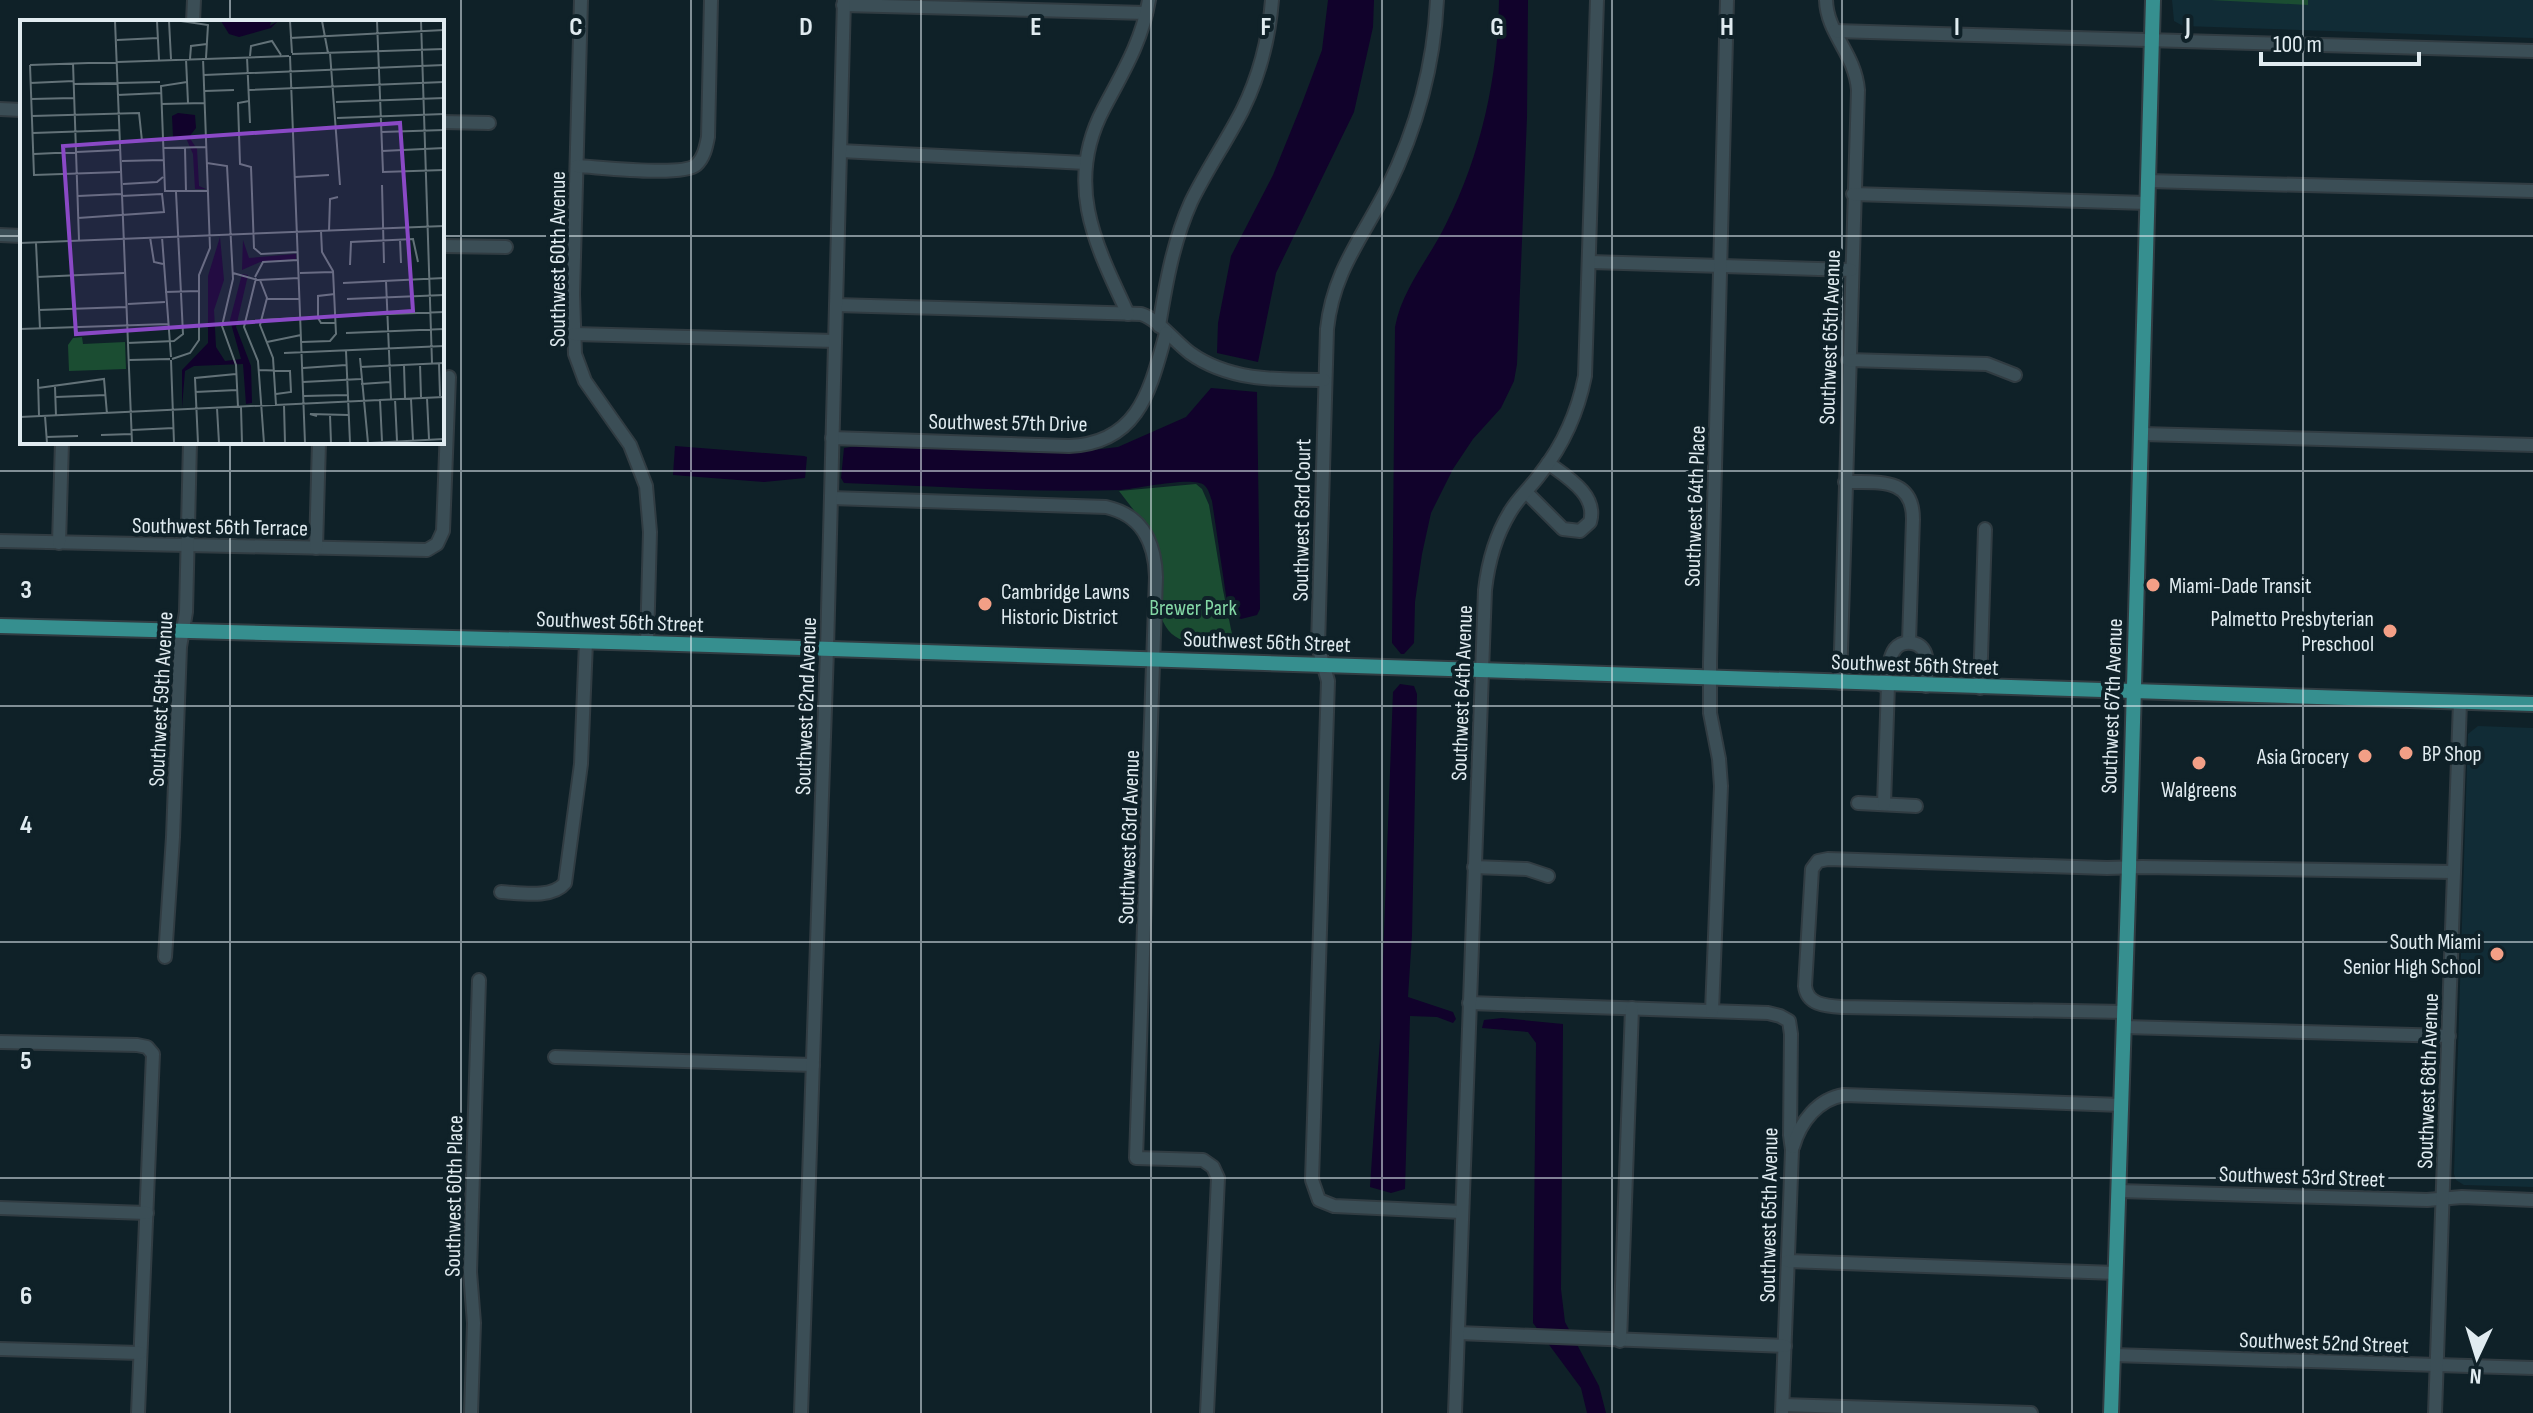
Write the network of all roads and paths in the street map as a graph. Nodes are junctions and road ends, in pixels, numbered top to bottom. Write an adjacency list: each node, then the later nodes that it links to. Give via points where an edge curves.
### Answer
1 (194, 0): 12 (street)
2 (581, 0): 22 (street, Southwest 60th Avenue)
3 (711, 0): 22 (street, via 708,137 696,165 674,172)
4 (1272, 0): 36 (street, via 1251,92 1203,179 1176,242)
5 (1437, 0): 42 (street, Southwest 63rd Court, via 1431,54 1412,129 1334,291)
6 (1597, 0): 31 (street, Southwest 64th Avenue)
7 (1727, 0): 32 (street, Southwest 64th Place)
8 (1826, 0): 13 (street, Southwest 65th Avenue)
9 (2153, 0): 14 (main road, Southwest 67th Avenue)
10 (844, 2): 11 (street); 20 (street, Southwest 62nd Avenue)
11 (1148, 7): 21 (street, via 1132,58 1099,117)
12 (193, 20)
13 (1835, 31): 14 (street); 25 (street, Southwest 65th Avenue, via 1857,81)
14 (2151, 39): 15 (street); 23 (main road, Southwest 67th Avenue)
15 (2533, 51)
16 (0, 109): 17 (street)
17 (20, 110)
18 (444, 122): 19 (street)
19 (489, 123)
20 (840, 151): 21 (street); 34 (street, Southwest 62nd Avenue)
21 (1086, 163): 35 (street, via 1092,233)
22 (577, 166): 37 (street, Southwest 60th Avenue)
23 (2148, 181): 24 (street); 26 (main road, Southwest 67th Avenue)
24 (2533, 191)
25 (1853, 194): 26 (street); 33 (street, Southwest 65th Avenue)
26 (2147, 203): 43 (main road, Southwest 67th Avenue)
27 (0, 235): 28 (street)
28 (20, 236)
29 (444, 246): 30 (street)
30 (506, 247)
31 (1590, 262): 32 (street); 49 (street, Southwest 64th Avenue, via 1583,388 1574,417)
32 (1721, 266): 33 (street); 67 (street, Southwest 64th Place)
33 (1851, 270): 39 (street, Southwest 65th Avenue)
34 (836, 305): 35 (street); 38 (street, Southwest 62nd Avenue)
35 (1128, 314): 36 (street, via 1150,317)
36 (1162, 330): 42 (street, via 1198,359 1232,373); 44 (street, Southwest 57th Drive, via 1145,400 1127,423 1095,444)
37 (574, 334): 38 (street); 62 (street, Southwest 60th Avenue, via 585,381 630,445 646,486)
38 (835, 341): 44 (street, Southwest 62nd Avenue)
39 (1848, 360): 40 (street, via 1987,364); 50 (street, Southwest 65th Avenue)
40 (2015, 375)
41 (449, 377): 57 (street, Southwest 56th Terrace, via 444,526 437,544 417,551)
42 (1324, 380): 65 (street, Southwest 63rd Court, via 1318,646)
43 (2142, 434): 48 (street); 72 (main road, Southwest 67th Avenue)
44 (832, 438): 52 (street, Southwest 62nd Avenue)
45 (62, 444): 55 (street)
46 (190, 444): 56 (street, Southwest 59th Avenue)
47 (319, 444): 57 (street)
48 (2533, 445)
49 (1548, 463): 51 (street, Southwest 64th Avenue); 51 (street, via 1587,497 1590,522 1580,531 1563,529)
50 (1845, 482): 61 (street, via 1893,485 1910,499); 68 (street, Southwest 65th Avenue)
51 (1526, 492): 66 (street, Southwest 64th Avenue, via 1506,518 1489,566)
52 (831, 498): 63 (street, Southwest 62nd Avenue); 64 (street, Southwest 63rd Avenue, via 1106,507 1124,512 1149,539 1155,565)
53 (1985, 529): 71 (street)
54 (0, 541): 55 (street, Southwest 56th Terrace)
55 (59, 543): 56 (street, Southwest 56th Terrace)
56 (188, 545): 57 (street, Southwest 56th Terrace); 59 (street, Southwest 59th Avenue)
57 (316, 548)
58 (0, 626): 59 (main road, Southwest 56th Street)
59 (182, 630): 60 (main road, Southwest 56th Street); 83 (street, Southwest 59th Avenue)
60 (586, 642): 62 (main road, Southwest 56th Street); 82 (street, via 581,764 564,886 544,893)
61 (1909, 642): 69 (street, via 1895,650); 70 (street, via 1927,656)
62 (647, 643): 63 (main road, Southwest 56th Street)
63 (827, 649): 64 (main road, Southwest 56th Street); 92 (street, Southwest 62nd Avenue)
64 (1153, 660): 65 (main road, Southwest 56th Street); 116 (street, Southwest 63rd Avenue, via 1136,1158 1203,1160 1218,1178)
65 (1324, 666): 66 (main road, Southwest 56th Street); 99 (street, Southwest 63rd Court, via 1328,681 1314,1192 1321,1202 1348,1208)
66 (1481, 671): 67 (main road, Southwest 56th Street); 78 (street, Southwest 64th Avenue)
67 (1709, 678): 68 (main road, Southwest 56th Street); 87 (street, Southwest 64th Place, via 1721,786)
68 (1840, 683): 69 (main road, Southwest 56th Street)
69 (1885, 685): 70 (main road, Southwest 56th Street); 76 (street)
70 (1926, 686): 71 (main road, Southwest 56th Street)
71 (1980, 688): 72 (main road, Southwest 56th Street)
72 (2134, 693): 73 (main road, Southwest 56th Street); 79 (main road, Southwest 67th Avenue)
73 (2460, 702): 74 (main road, Southwest 56th Street); 80 (street, Southwest 68th Avenue)
74 (2533, 704)
75 (1858, 803): 76 (street)
76 (1884, 804): 77 (street)
77 (1916, 806)
78 (1474, 867): 81 (street, via 1527,869); 85 (street, Southwest 64th Avenue)
79 (2129, 867): 80 (street); 88 (main road, Southwest 67th Avenue); 88 (street, via 1828,859 1815,864 1810,879 1805,986 1810,998 1842,1007)
80 (2454, 872): 89 (street, Southwest 68th Avenue)
81 (1548, 876)
82 (501, 892)
83 (165, 957)
84 (479, 980): 114 (street, Southwest 60th Place, via 470,1241)
85 (1469, 1003): 86 (street); 99 (street, Southwest 64th Avenue)
86 (1632, 1008): 87 (street); 104 (street)
87 (1712, 1011): 94 (street, Southwest 65th Avenue, via 1768,1013 1786,1019 1791,1034)
88 (2124, 1019): 89 (street); 93 (main road, Southwest 67th Avenue)
89 (2449, 1036): 96 (street, Southwest 68th Avenue)
90 (0, 1042): 100 (street, via 149,1048 153,1064)
91 (555, 1057): 92 (street)
92 (813, 1065): 115 (street, Southwest 62nd Avenue)
93 (2121, 1105): 94 (street, via 1844,1095 1818,1106 1799,1130); 95 (main road, Southwest 67th Avenue)
94 (1792, 1150): 101 (street, Southwest 65th Avenue)
95 (2119, 1191): 96 (street, Southwest 53rd Street); 102 (main road, Southwest 67th Avenue)
96 (2442, 1199): 97 (street, Southwest 53rd Street); 109 (street, Southwest 68th Avenue)
97 (2533, 1200)
98 (0, 1208): 100 (street)
99 (1462, 1212): 103 (street, Southwest 64th Avenue)
100 (147, 1213): 107 (street)
101 (1788, 1261): 102 (street); 105 (street, Southwest 65th Avenue)
102 (2116, 1273): 108 (main road, Southwest 67th Avenue)
103 (1458, 1333): 104 (street); 117 (street, Southwest 64th Avenue)
104 (1620, 1341): 105 (street)
105 (1785, 1346): 111 (street, Southwest 65th Avenue)
106 (0, 1349): 107 (street)
107 (140, 1353): 113 (street)
108 (2113, 1355): 109 (street, Southwest 52nd Street); 119 (main road, Southwest 67th Avenue)
109 (2436, 1365): 110 (street, Southwest 52nd Street); 120 (street, Southwest 68th Avenue)
110 (2533, 1368)
111 (1782, 1409): 112 (street)
112 (1935, 1411): 118 (street)
113 (138, 1413)
114 (471, 1413)
115 (801, 1413)
116 (1207, 1413)
117 (1455, 1413)
118 (2031, 1413)
119 (2111, 1413)
120 (2435, 1413)

